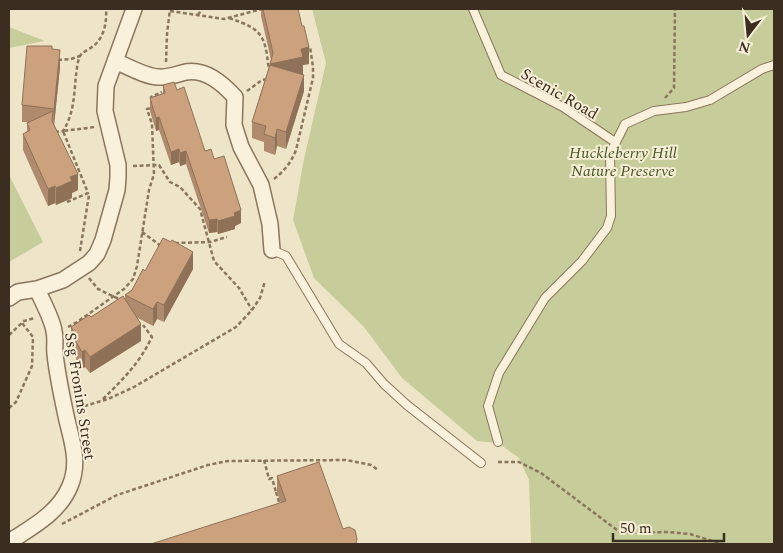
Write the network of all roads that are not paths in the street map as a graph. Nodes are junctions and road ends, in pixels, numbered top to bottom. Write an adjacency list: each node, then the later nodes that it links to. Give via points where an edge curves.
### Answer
1 (134, 9): 3 (street)
2 (473, 9): 5 (lane, Scenic Road, via 502,75 563,107)
3 (115, 61): 6 (street, via 167,83 188,72 206,74 219,81 235,97 234,125 241,147 261,185); 7 (street, via 105,98 118,165 117,190 110,218 97,254 63,280)
4 (774, 65): 5 (lane, via 710,100 686,107 654,110 625,124)
5 (615, 142): 9 (lane, via 610,154 611,216 608,228 582,261 545,298 499,373 488,406)
6 (272, 250): 10 (lane, via 286,256 339,344 366,363 407,405)
7 (37, 289): 8 (street, via 18,292); 11 (street, Ssg Fronins Street, via 51,324 75,463 63,498 45,518)
8 (9, 298)
9 (498, 442)
10 (481, 463)
11 (9, 542)

